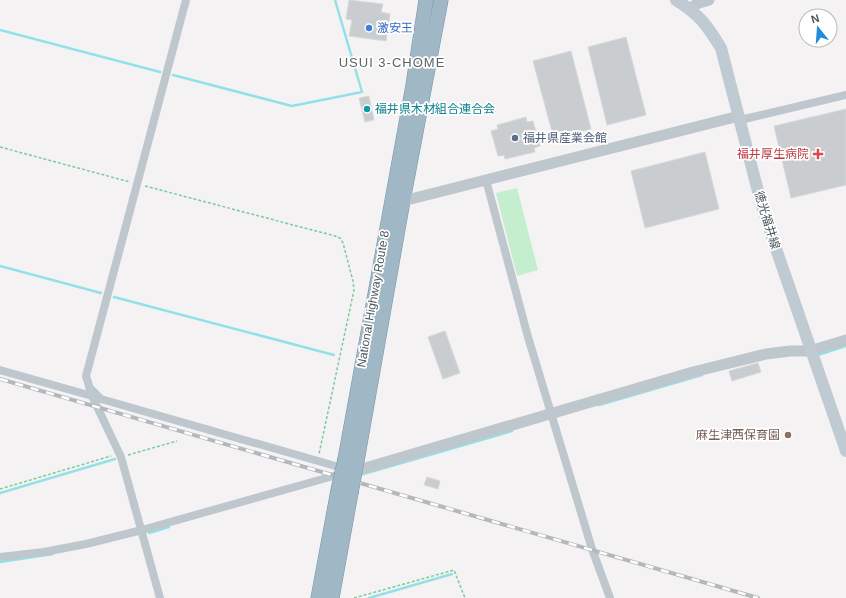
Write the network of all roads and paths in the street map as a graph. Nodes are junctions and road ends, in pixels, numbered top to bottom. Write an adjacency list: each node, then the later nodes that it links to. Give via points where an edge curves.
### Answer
1 (186, 0): 11 (street)
2 (426, 0): 22 (highway, National Highway Route 8)
3 (441, 0): 12 (highway, National Highway Route 8)
4 (676, 0): 6 (main road, 徳光福井線)
5 (709, 0): 6 (street)
6 (690, 8): 8 (main road, 徳光福井線, via 713,34 721,48)
7 (846, 95): 8 (street)
8 (740, 118): 10 (street); 14 (main road, 徳光福井線, via 760,199)
9 (0, 148): 11 (path)
10 (486, 180): 12 (street); 17 (street)
11 (137, 184): 16 (street, via 86,376); 21 (path, via 340,238 354,290)
12 (403, 201): 22 (highway, National Highway Route 8)
13 (846, 340): 14 (street)
14 (810, 351): 17 (street, via 766,354 693,372); 19 (main road, 徳光福井線)
15 (0, 370): 16 (street)
16 (91, 392): 20 (street); 21 (street, via 101,399)
17 (551, 414): 22 (street); 32 (street, via 592,550)
18 (177, 441): 20 (path)
19 (846, 451)
20 (120, 455): 23 (path); 25 (street)
21 (318, 461): 22 (street)
22 (352, 464): 24 (highway, National Highway Route 8, bridge); 25 (street, via 333,475)
23 (0, 489)
24 (345, 491): 28 (highway, National Highway Route 8); 29 (highway, National Highway Route 8)
25 (142, 530): 26 (street, via 44,552); 27 (street)
26 (0, 557)
27 (160, 598)
28 (318, 598)
29 (332, 598)
30 (354, 598): 31 (path, via 454,570)
31 (465, 598)
32 (610, 598)

